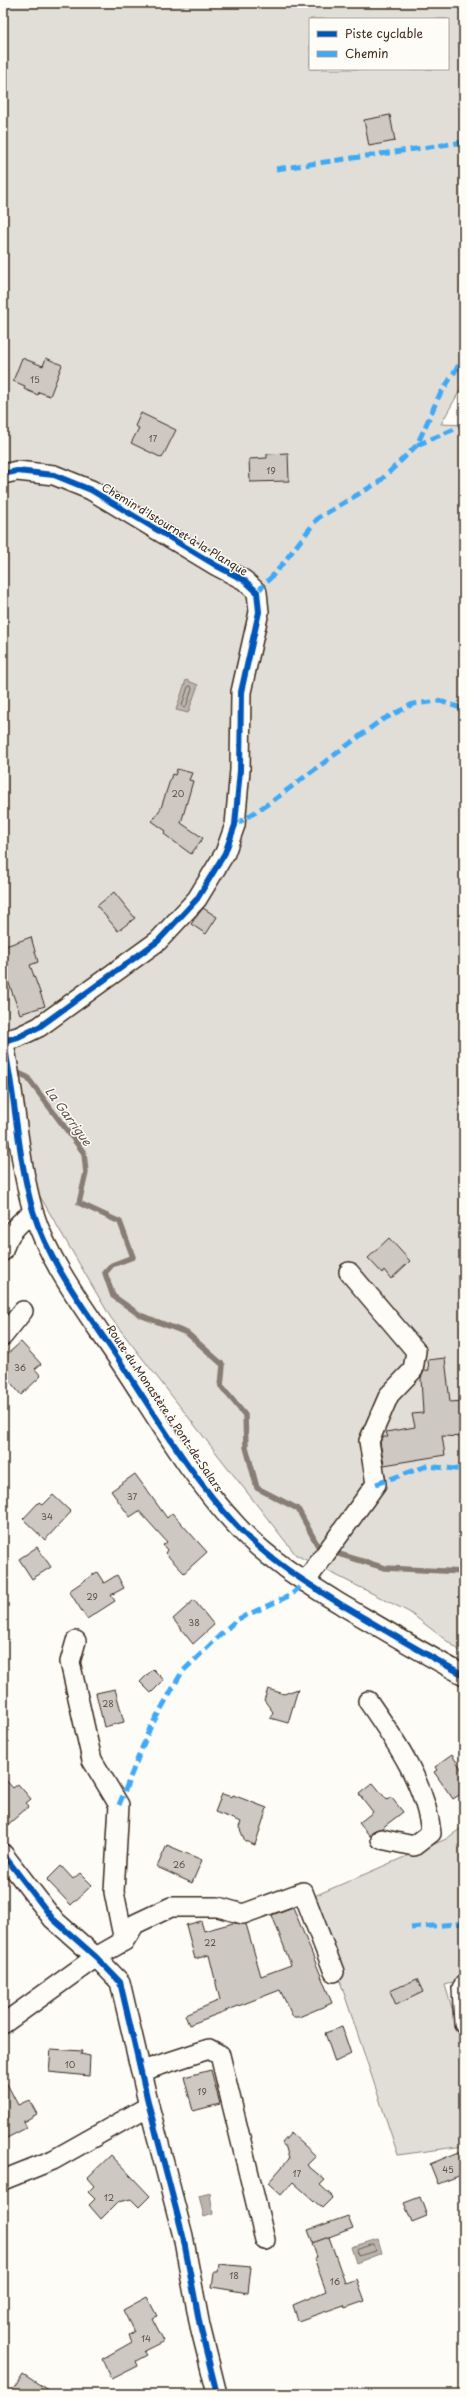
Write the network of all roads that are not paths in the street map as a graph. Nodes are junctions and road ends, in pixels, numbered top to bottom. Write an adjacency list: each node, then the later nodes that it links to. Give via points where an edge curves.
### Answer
1 (3, 474): 2 (street, Chemin d'Istournet à la Planque, via 54,474 91,490 244,580 257,592 259,612 241,692 240,770 234,825 221,860 197,899 158,941 39,1027)
2 (4, 1045): 3 (street, Route du Monastère à Pont-de-Salars, via 20,1161)
3 (34, 1213): 4 (street, via 22,1220 5,1244); 8 (street, Route du Monastère à Pont-de-Salars, via 54,1257 77,1297 197,1477 236,1526 270,1558)
4 (3, 1252)
5 (349, 1272): 8 (street, via 416,1351 413,1370 389,1395 369,1440 376,1484)
6 (23, 1311): 7 (street)
7 (3, 1336)
8 (305, 1582): 10 (street, Route du Monastère à Pont-de-Salars, via 405,1643)
9 (76, 1641): 14 (street, via 70,1662 92,1760 119,1805 114,1892)
10 (464, 1675)
11 (368, 1701): 12 (street, via 400,1748 429,1814 431,1833 414,1846)
12 (381, 1839)
13 (3, 1854): 15 (street, via 53,1919)
14 (124, 1941): 15 (street); 16 (street, via 134,1924 171,1907 218,1907 243,1914 303,1892)
15 (96, 1956): 19 (street); 20 (street, via 120,1982)
16 (334, 1972)
17 (464, 1986): 18 (street)
18 (464, 2022)
19 (3, 2024)
20 (142, 2071): 21 (street); 23 (street, via 209,2049 220,2055)
21 (149, 2106): 22 (street, via 53,2160); 24 (street, via 183,2236 200,2326)
22 (3, 2180)
23 (265, 2240)
24 (217, 2394)

